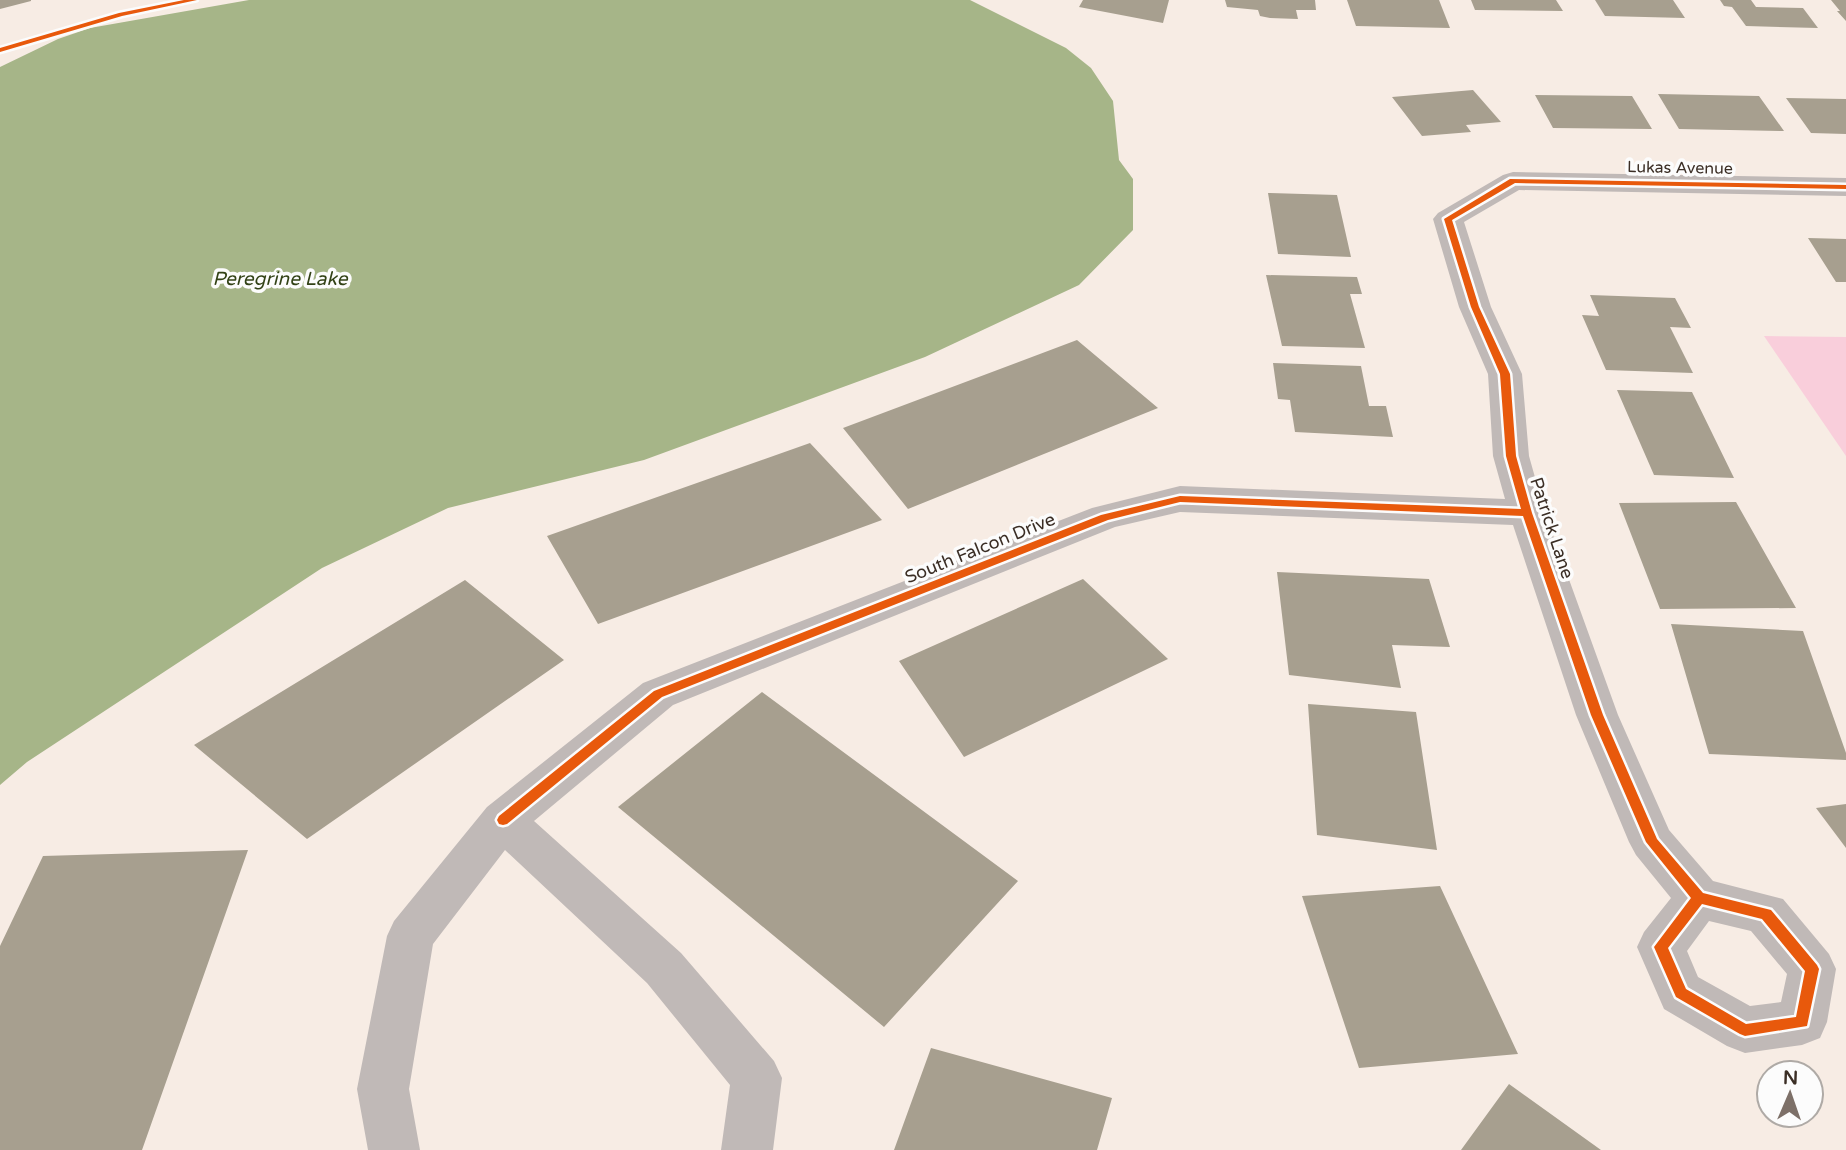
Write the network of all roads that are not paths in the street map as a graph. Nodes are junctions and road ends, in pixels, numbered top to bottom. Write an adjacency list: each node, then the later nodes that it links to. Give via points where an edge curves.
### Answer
1 (1513, 181): 2 (street, Lukas Avenue); 3 (street, Patrick Lane, via 1448,219 1475,307 1505,374 1511,456)
2 (1846, 187)
3 (1527, 513): 4 (street, South Falcon Drive, via 1180,499 1105,517 658,694); 5 (street, Patrick Lane, via 1597,715 1652,842)
4 (503, 820): 6 (street, South Falcon Drive, via 411,936 383,1089); 7 (street, via 664,968 755,1078)
5 (1699, 898)
6 (394, 1150)
7 (747, 1150)

